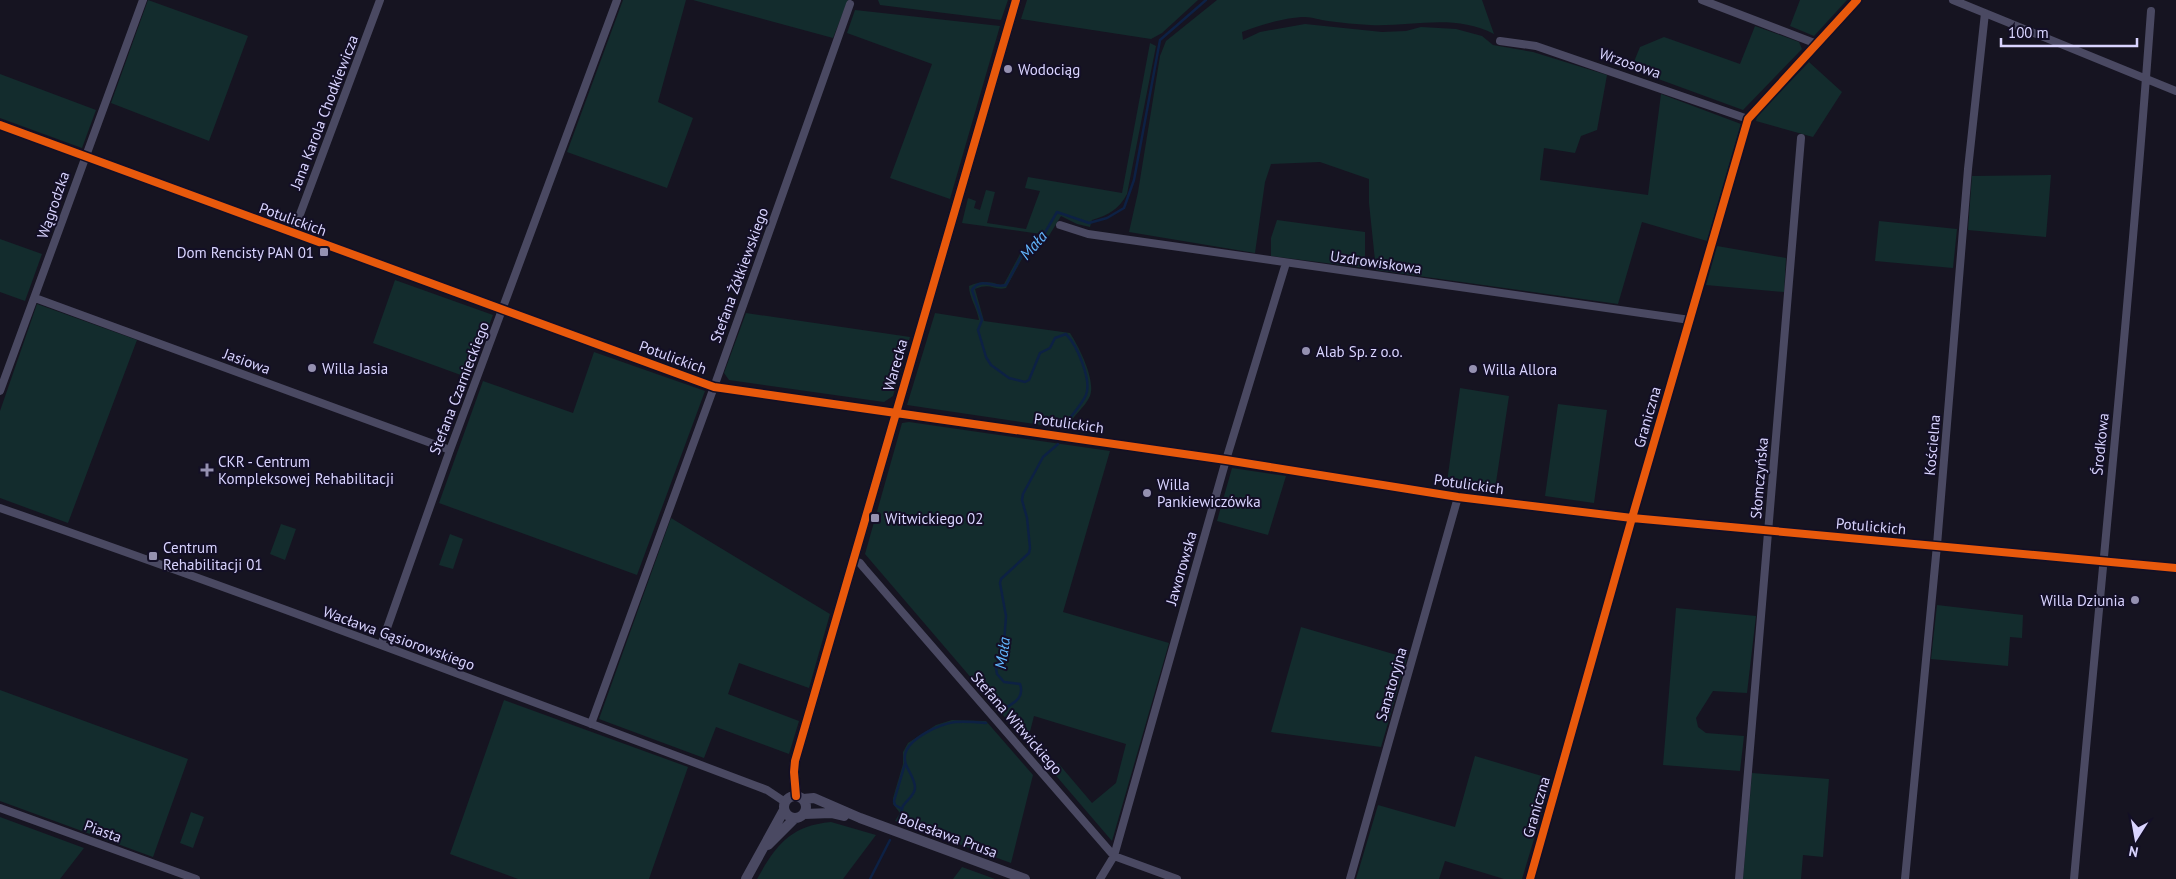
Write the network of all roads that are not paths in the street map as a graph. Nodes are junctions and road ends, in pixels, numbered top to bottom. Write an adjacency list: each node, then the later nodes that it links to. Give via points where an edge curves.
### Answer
1 (142, 0): 18 (street, Wągrodzka)
2 (380, 0): 20 (street, Jana Karola Chodkiewicza)
3 (617, 0): 23 (street, Stefana Czarnieckiego)
4 (1016, 0): 27 (street, Warecka)
5 (1702, 0): 12 (street)
6 (1857, 0): 12 (street, Graniczna)
7 (1953, 0): 10 (street)
8 (850, 4): 25 (street, Stefana Żółkiewskiego)
9 (2150, 11): 13 (street, Środkowa)
10 (1984, 13): 13 (street); 34 (street, Kościelna)
11 (1500, 41): 15 (street, Wrzosowa, via 1536,46)
12 (1817, 44): 15 (street, Graniczna)
13 (2146, 80): 14 (street); 36 (street, Środkowa)
14 (2176, 92)
15 (1748, 119): 24 (street, Graniczna)
16 (0, 125): 18 (street, Potulickich)
17 (1801, 138): 33 (street, Słomczyńska)
18 (84, 157): 20 (street, Potulickich); 22 (street, Wągrodzka)
19 (1060, 225): 21 (street, Uzdrowiskowa, via 1088,234)
20 (293, 233): 23 (street, Potulickich)
21 (1286, 263): 24 (street, Uzdrowiskowa); 29 (street, Jaworowska)
22 (35, 298): 26 (street, Wągrodzka); 28 (street, Jasiowa)
23 (503, 310): 25 (street, Potulickich); 28 (street, Stefana Czarnieckiego)
24 (1690, 320): 32 (street, Graniczna)
25 (714, 387): 27 (street, Potulickich); 39 (street, Stefana Żółkiewskiego)
26 (0, 391)
27 (896, 411): 29 (street, Potulickich); 35 (street, Warecka)
28 (450, 450): 38 (street, Stefana Czarnieckiego)
29 (1226, 460): 30 (street, Potulickich); 46 (street, Jaworowska)
30 (1458, 497): 32 (street, Potulickich); 53 (street, Sanatoryjna)
31 (0, 508): 38 (street, Wacława Gąsiorowskiego)
32 (1632, 518): 33 (street, Potulickich); 54 (street, Graniczna)
33 (1768, 531): 34 (street, Potulickich); 55 (street, Słomczyńska)
34 (1937, 545): 36 (street, Potulickich); 56 (street, Kościelna)
35 (853, 560): 40 (street, Warecka, via 795,761); 46 (street, Stefana Witwickiego, via 860,563)
36 (2102, 561): 37 (street, Potulickich); 57 (street, Środkowa)
37 (2176, 568)
38 (381, 645): 39 (street, Wacława Gąsiorowskiego)
39 (591, 724): 41 (street, Wacława Gąsiorowskiego, via 767,790)
40 (799, 798): 41 (street, via 789,798); 43 (street, via 806,806); 44 (street, Bolesława Prusa, via 814,798)
41 (784, 806): 45 (street, via 786,815); 47 (street)
42 (0, 808): 48 (street, Piasta)
43 (804, 814): 44 (street, Bolesława Prusa, via 831,813); 45 (street)
44 (860, 818): 50 (street, Bolesława Prusa)
45 (794, 819): 47 (street)
46 (1114, 856): 51 (street, Jaworowska); 52 (street, Stefana Witwickiego)
47 (758, 858): 49 (street)
48 (196, 879)
49 (746, 879)
50 (1025, 879)
51 (1100, 879)
52 (1177, 879)
53 (1350, 879)
54 (1530, 879)
55 (1739, 879)
56 (1906, 879)
57 (2074, 879)

